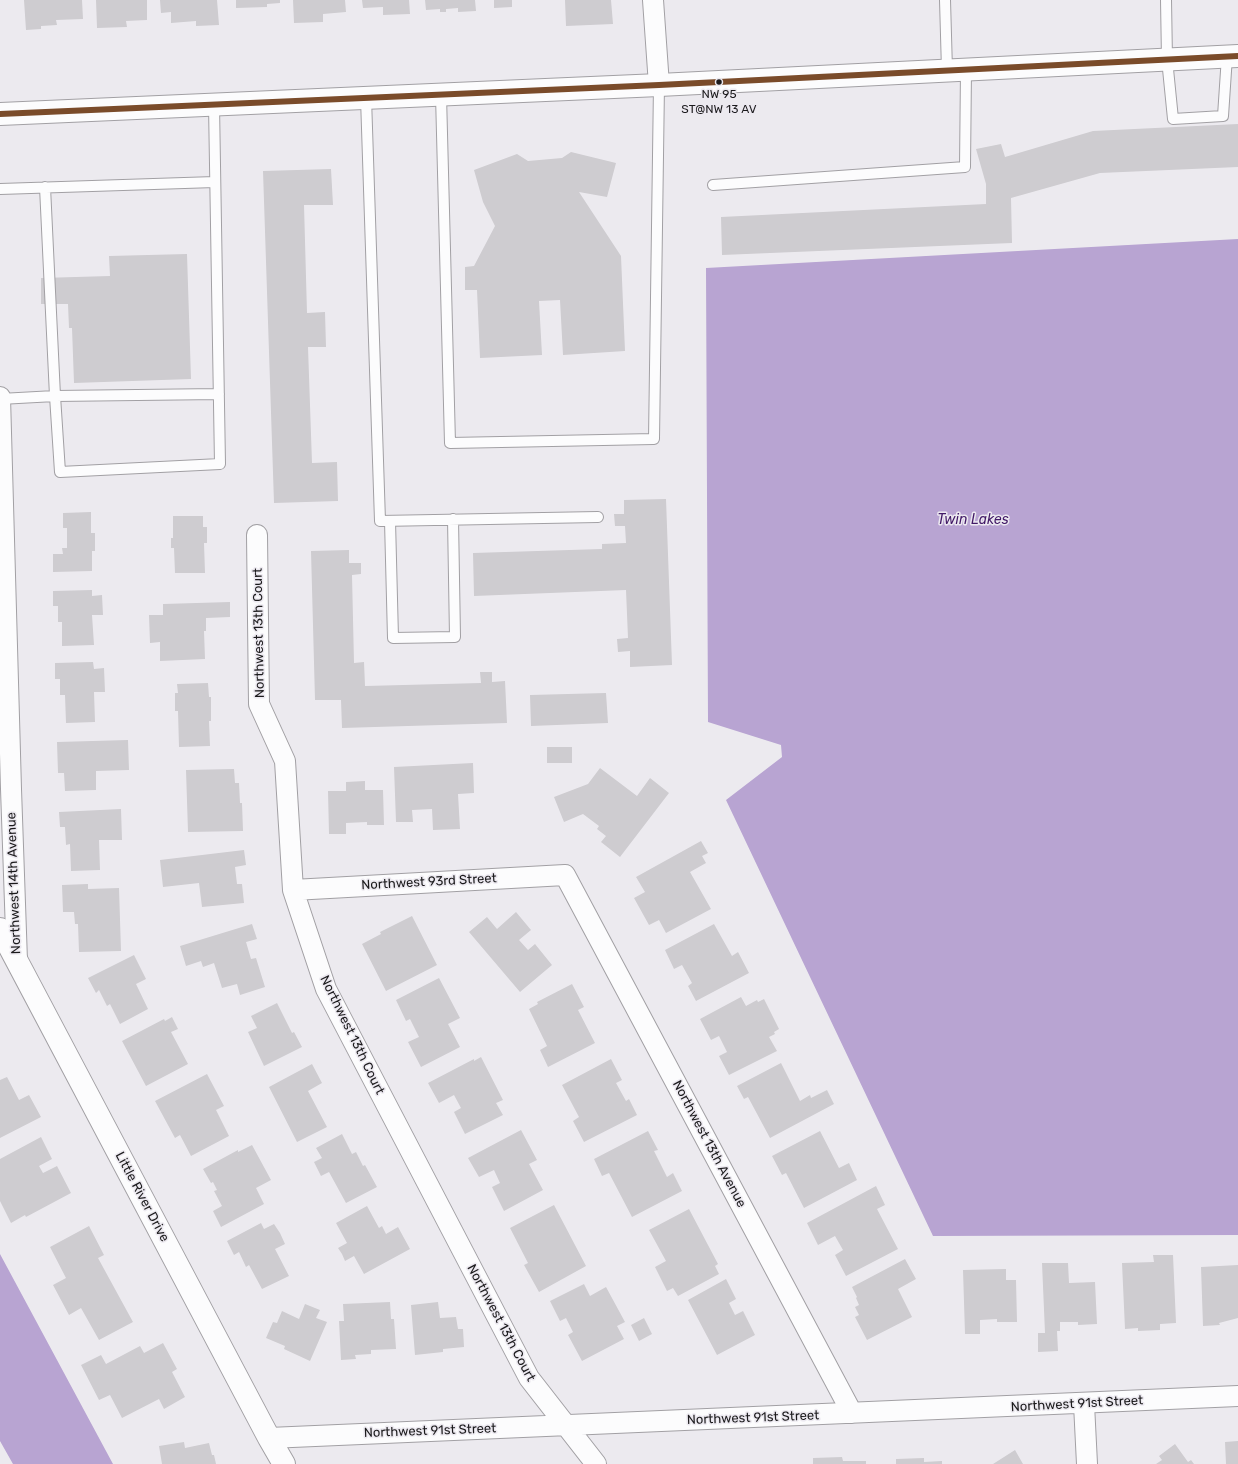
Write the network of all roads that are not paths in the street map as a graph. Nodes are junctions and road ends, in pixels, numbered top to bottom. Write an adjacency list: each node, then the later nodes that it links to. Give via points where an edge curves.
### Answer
1 (653, 0): 7 (street)
2 (944, 0): 6 (lane)
3 (1166, 0): 5 (lane)
4 (1232, 56): 5 (main road); 5 (lane, via 1223,116 1173,119)
5 (1167, 59): 6 (main road)
6 (957, 70): 7 (main road); 13 (lane, via 965,167)
7 (659, 85): 8 (main road); 8 (lane, via 654,439 450,443)
8 (441, 95): 9 (main road)
9 (366, 98): 10 (main road); 21 (lane, via 380,521)
10 (214, 105): 11 (main road); 12 (lane)
11 (0, 114)
12 (215, 182): 14 (lane); 16 (lane)
13 (713, 185)
14 (46, 187): 15 (lane); 17 (lane)
15 (0, 189)
16 (219, 394): 17 (lane); 17 (lane, via 220,464 60,472)
17 (55, 396): 18 (lane)
18 (0, 398): 23 (street, Northwest 14th Avenue)
19 (598, 517): 20 (lane)
20 (453, 519): 21 (lane); 21 (lane, via 455,637 393,638)
21 (390, 521)
22 (257, 535): 25 (street, Northwest 13th Court, via 259,704 285,761)
23 (5, 790): 27 (street, Northwest 14th Avenue)
24 (565, 875): 25 (street, Northwest 93rd Street); 30 (street, Northwest 13th Avenue)
25 (293, 890): 31 (street, Northwest 13th Court, via 326,989 529,1378)
26 (0, 929): 27 (main road, Little River Drive)
27 (17, 961): 32 (main road, Little River Drive)
28 (1238, 1396): 29 (street, Northwest 91st Street)
29 (1084, 1404): 30 (street, Northwest 91st Street); 35 (street)
30 (852, 1413): 31 (street, Northwest 91st Street)
31 (566, 1426): 32 (street, Northwest 91st Street); 34 (street, Northwest 13th Court)
32 (269, 1438): 33 (main road, Little River Drive)
33 (284, 1464)
34 (596, 1464)
35 (1087, 1464)

